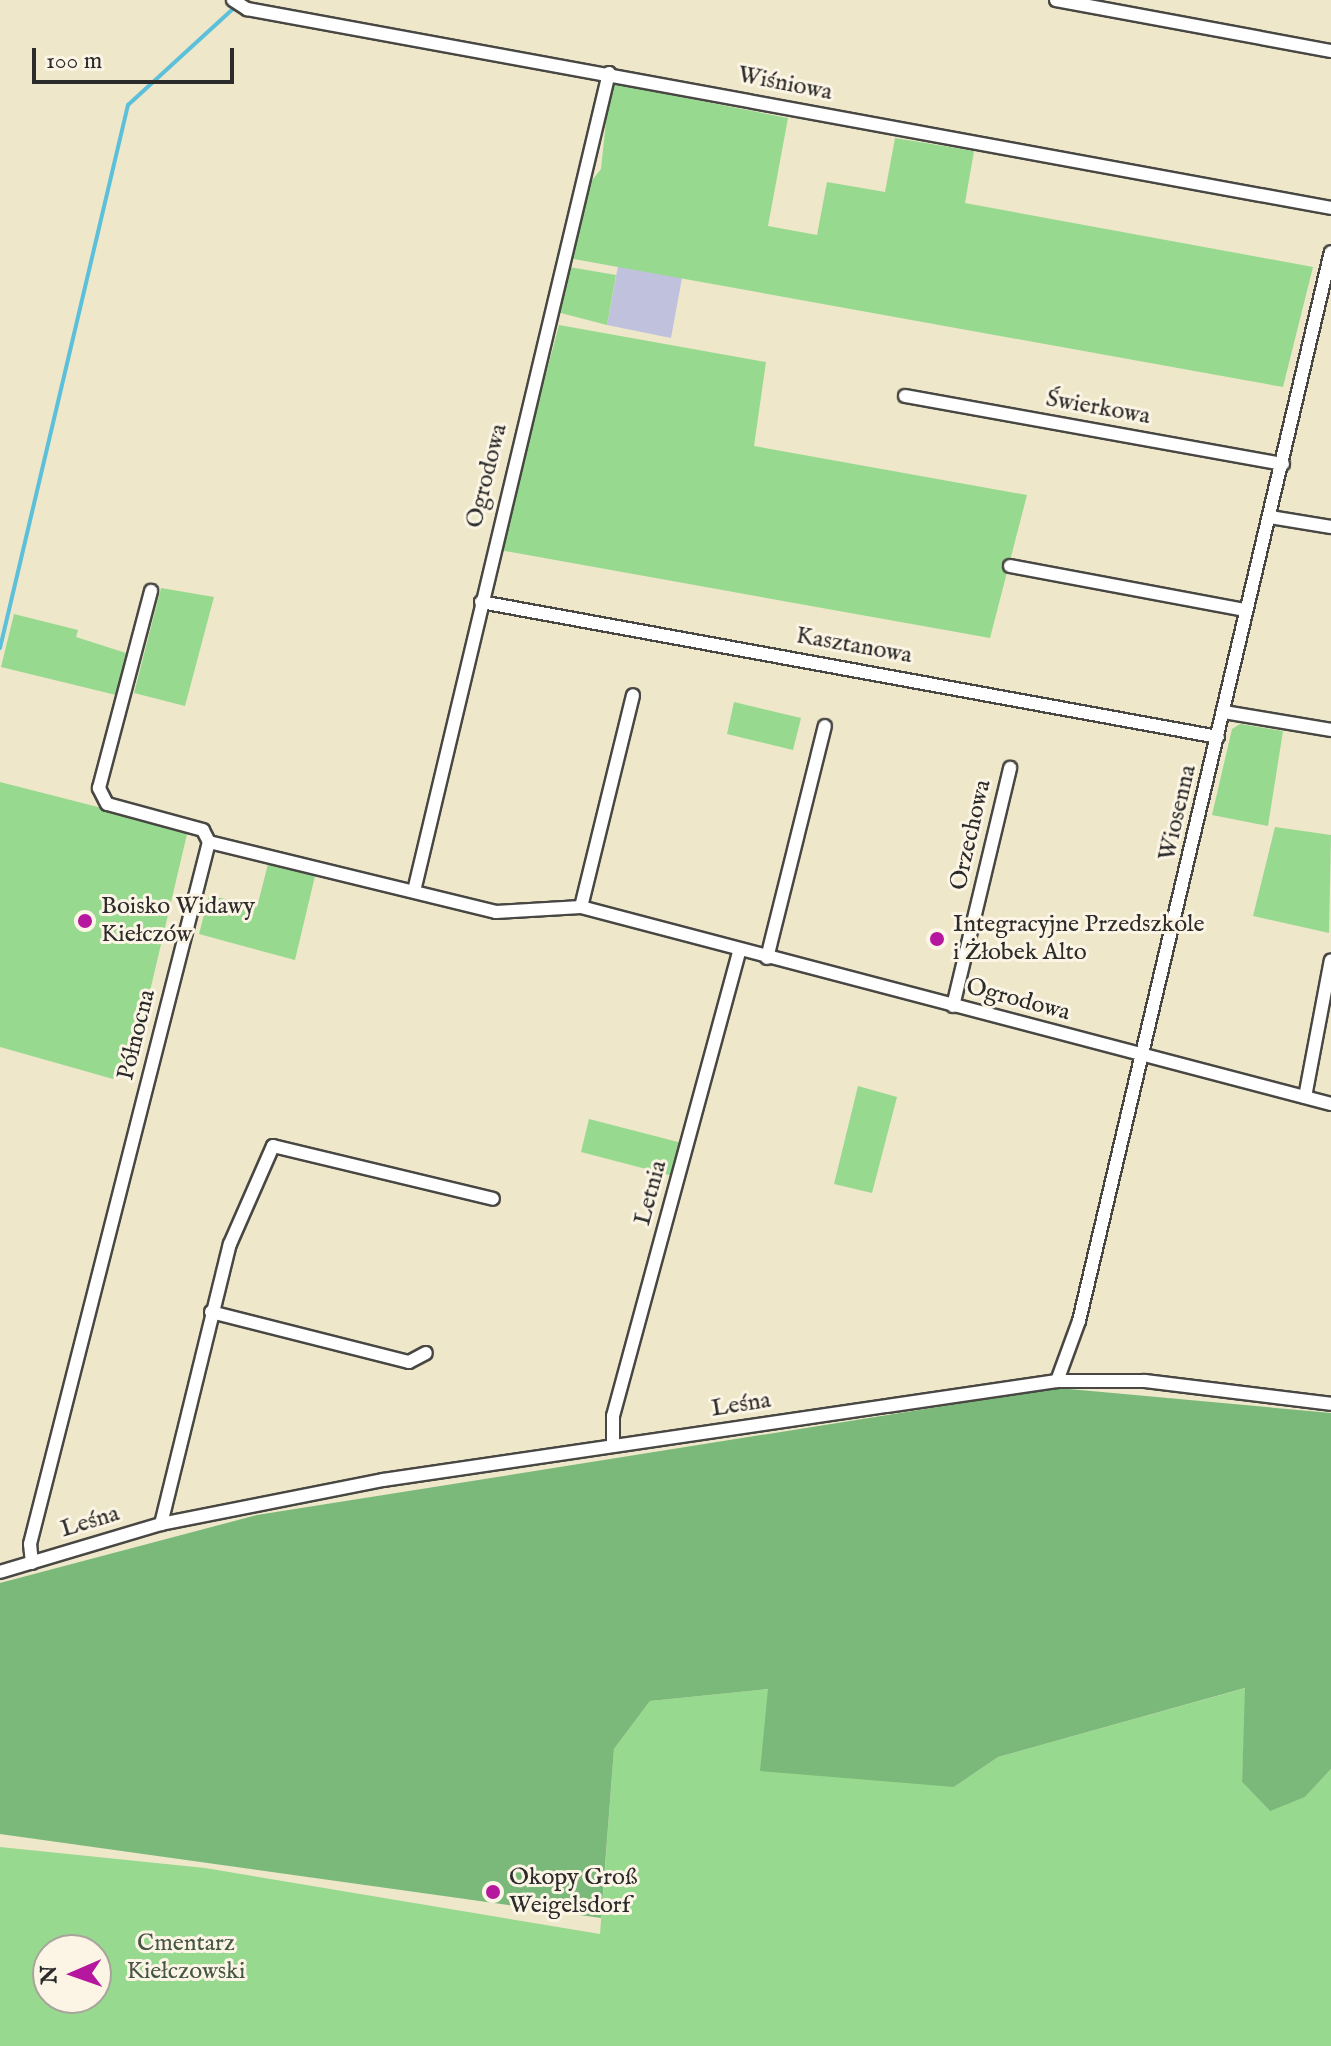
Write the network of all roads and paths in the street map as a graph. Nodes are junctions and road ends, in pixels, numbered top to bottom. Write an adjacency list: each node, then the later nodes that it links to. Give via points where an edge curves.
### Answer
1 (233, 0): 4 (street, Wiśniowa, via 247,9)
2 (1056, 0): 3 (street)
3 (1331, 51)
4 (609, 73): 5 (street, Wiśniowa); 13 (street, Ogrodowa)
5 (1331, 208)
6 (1331, 252): 8 (street, Wiosenna)
7 (905, 396): 8 (street, Świerkowa)
8 (1283, 464): 9 (street, Wiosenna)
9 (1270, 517): 10 (street); 14 (street, Wiosenna)
10 (1331, 527)
11 (1010, 566): 14 (street)
12 (151, 591): 21 (street, via 99,788 107,804 203,830)
13 (481, 602): 19 (street, Kasztanowa); 22 (street, Ogrodowa)
14 (1245, 610): 16 (street, Wiosenna)
15 (633, 695): 23 (street)
16 (1224, 712): 18 (street); 19 (street, Wiosenna)
17 (825, 726): 25 (street)
18 (1331, 730)
19 (1218, 737): 28 (street, Wiosenna)
20 (1010, 768): 27 (street, Orzechowa)
21 (209, 842): 22 (street, Ogrodowa); 38 (street, Północna, via 38,1513)
22 (414, 891): 23 (street, Ogrodowa, via 496,912)
23 (581, 907): 24 (street, Ogrodowa)
24 (739, 952): 25 (street, Ogrodowa); 36 (street, Letnia, via 613,1416)
25 (767, 958): 27 (street, Ogrodowa)
26 (1331, 960): 29 (street)
27 (953, 1006): 28 (street, Ogrodowa)
28 (1141, 1056): 29 (street, Ogrodowa); 34 (street, Wiosenna, via 1079,1321)
29 (1305, 1097): 30 (street, Ogrodowa)
30 (1331, 1104)
31 (493, 1199): 32 (street, via 273,1146 230,1244)
32 (211, 1312): 33 (street, via 409,1362); 37 (street)
33 (426, 1353)
34 (1057, 1381): 35 (street, Leśna, via 1145,1381); 36 (street, Leśna)
35 (1331, 1404)
36 (613, 1446): 37 (street, Leśna, via 383,1480)
37 (161, 1524): 38 (street, Leśna)
38 (32, 1563): 39 (street, Leśna)
39 (0, 1572)

